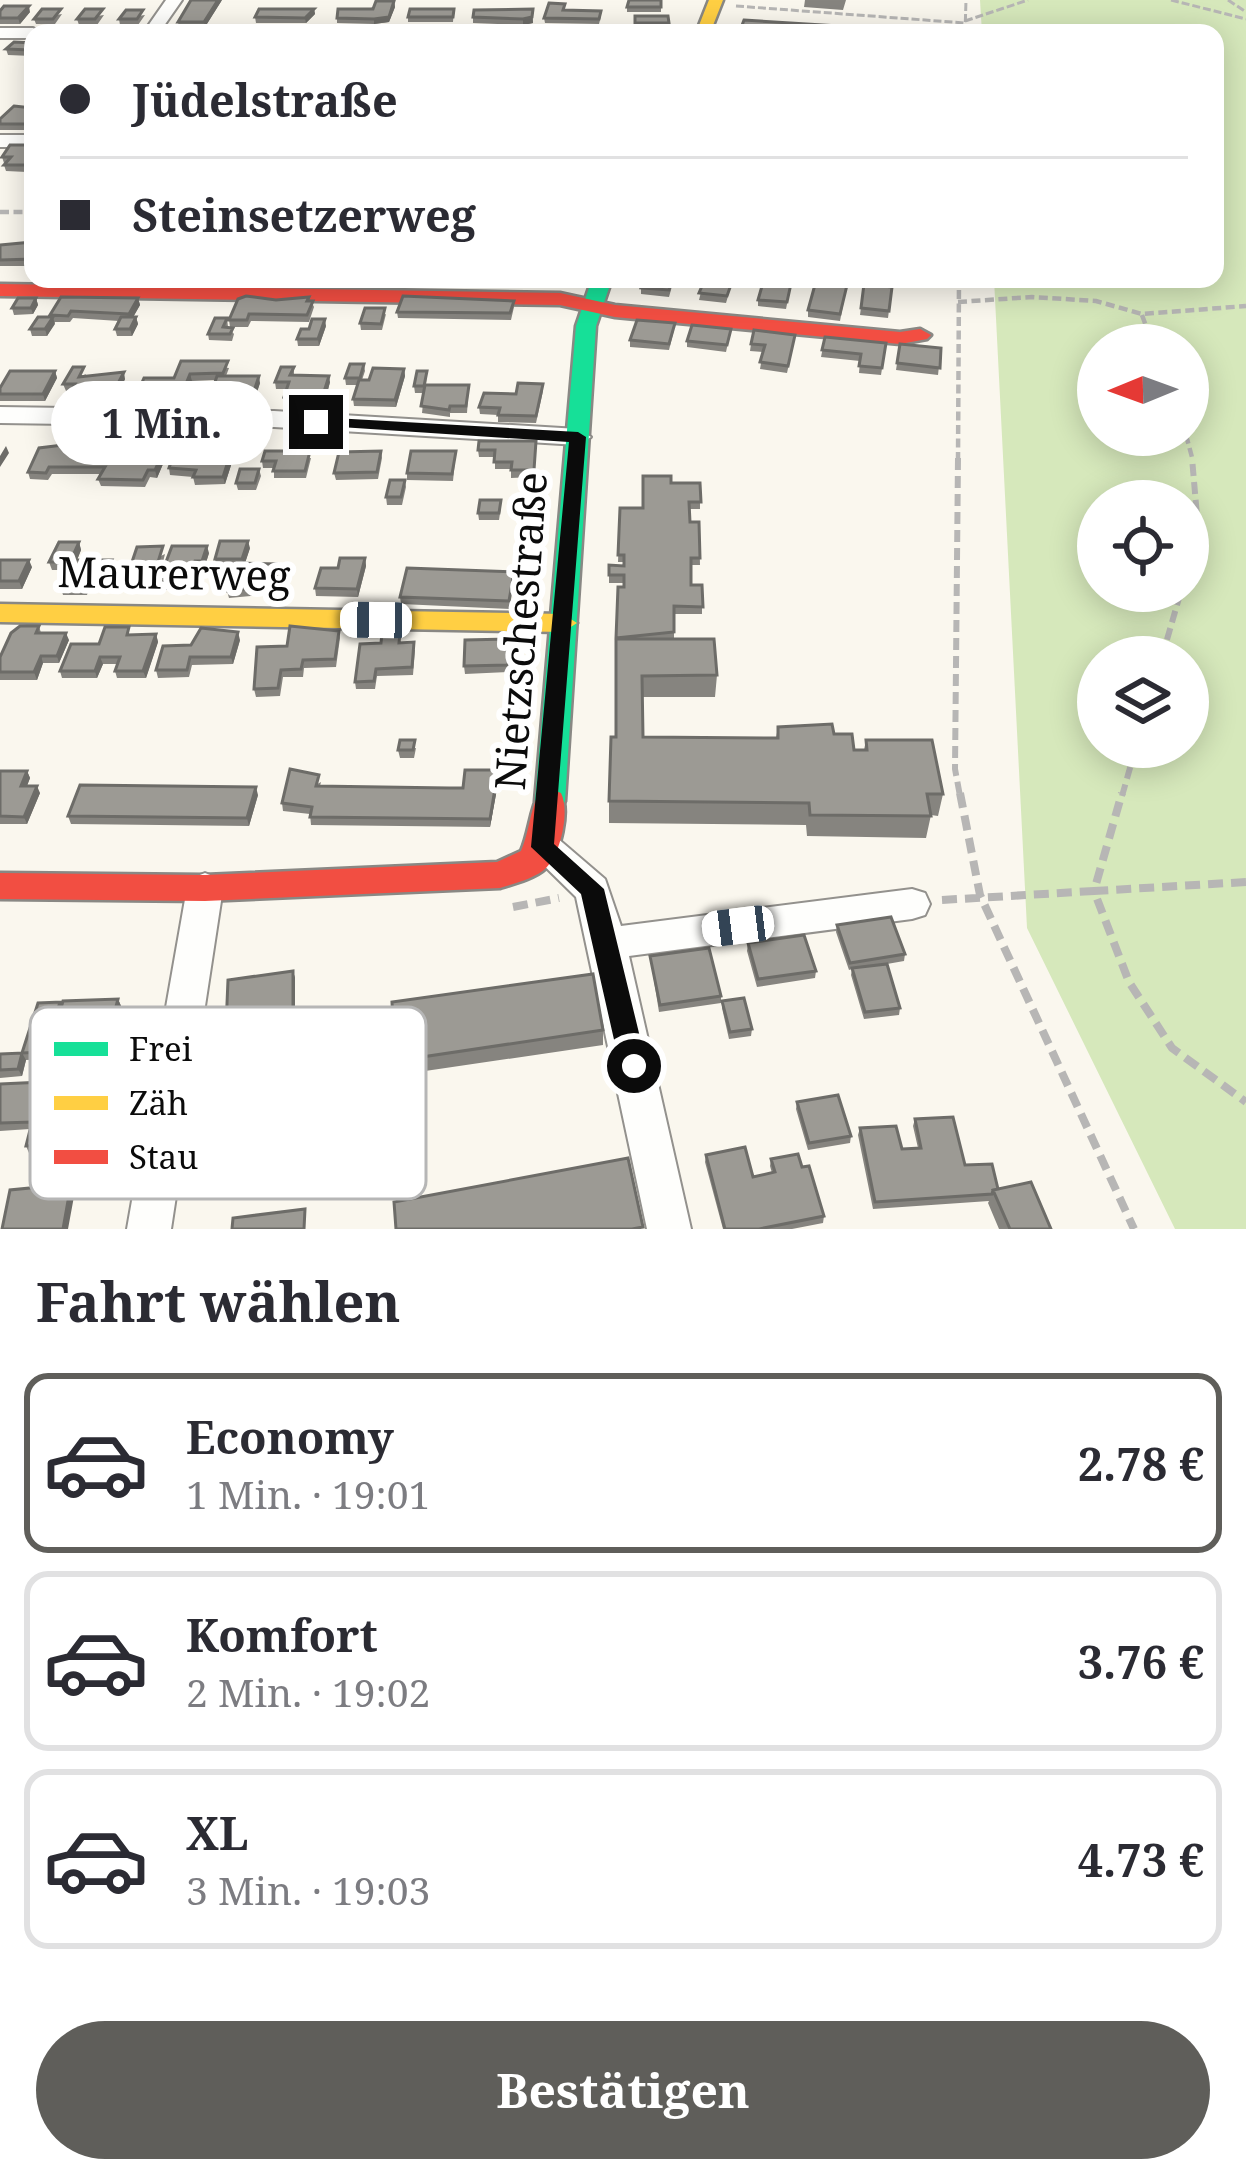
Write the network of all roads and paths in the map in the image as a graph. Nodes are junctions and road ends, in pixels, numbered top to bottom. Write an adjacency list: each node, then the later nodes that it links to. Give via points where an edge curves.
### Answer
1 (966, 0): 8 (path)
2 (1028, 0): 8 (path)
3 (1171, 0): 7 (path)
4 (1228, 0): 6 (path)
5 (715, 2): 8 (path)
6 (1246, 12)
7 (1246, 19)
8 (965, 22)
9 (959, 288): 12 (path)
10 (0, 290): 11 (street, via 463,297)
11 (597, 291): 16 (street, via 616,311); 18 (street, Nietzschestraße)
12 (958, 302): 14 (path, via 1096,301); 27 (path, via 956,769)
13 (1246, 306): 14 (path)
14 (1142, 314): 15 (path)
15 (1146, 324)
16 (920, 335)
17 (0, 415): 18 (street, via 274,419)
18 (578, 437): 20 (street, Nietzschestraße)
19 (0, 614): 20 (street, Maurerweg)
20 (563, 623): 22 (street, Nietzschestraße)
21 (1130, 768): 26 (path)
22 (543, 847): 25 (street, via 535,860 500,875); 29 (street, via 592,889)
23 (1246, 882): 26 (path)
24 (0, 886): 25 (street)
25 (205, 888): 30 (street)
26 (1094, 891): 27 (path); 31 (path, via 1129,982 1172,1048)
27 (980, 895): 35 (path)
28 (912, 904): 29 (street)
29 (607, 943): 34 (street)
30 (185, 1007)
31 (1246, 1102)
32 (154, 1199): 33 (street)
33 (149, 1229)
34 (669, 1229)
35 (1134, 1229)

